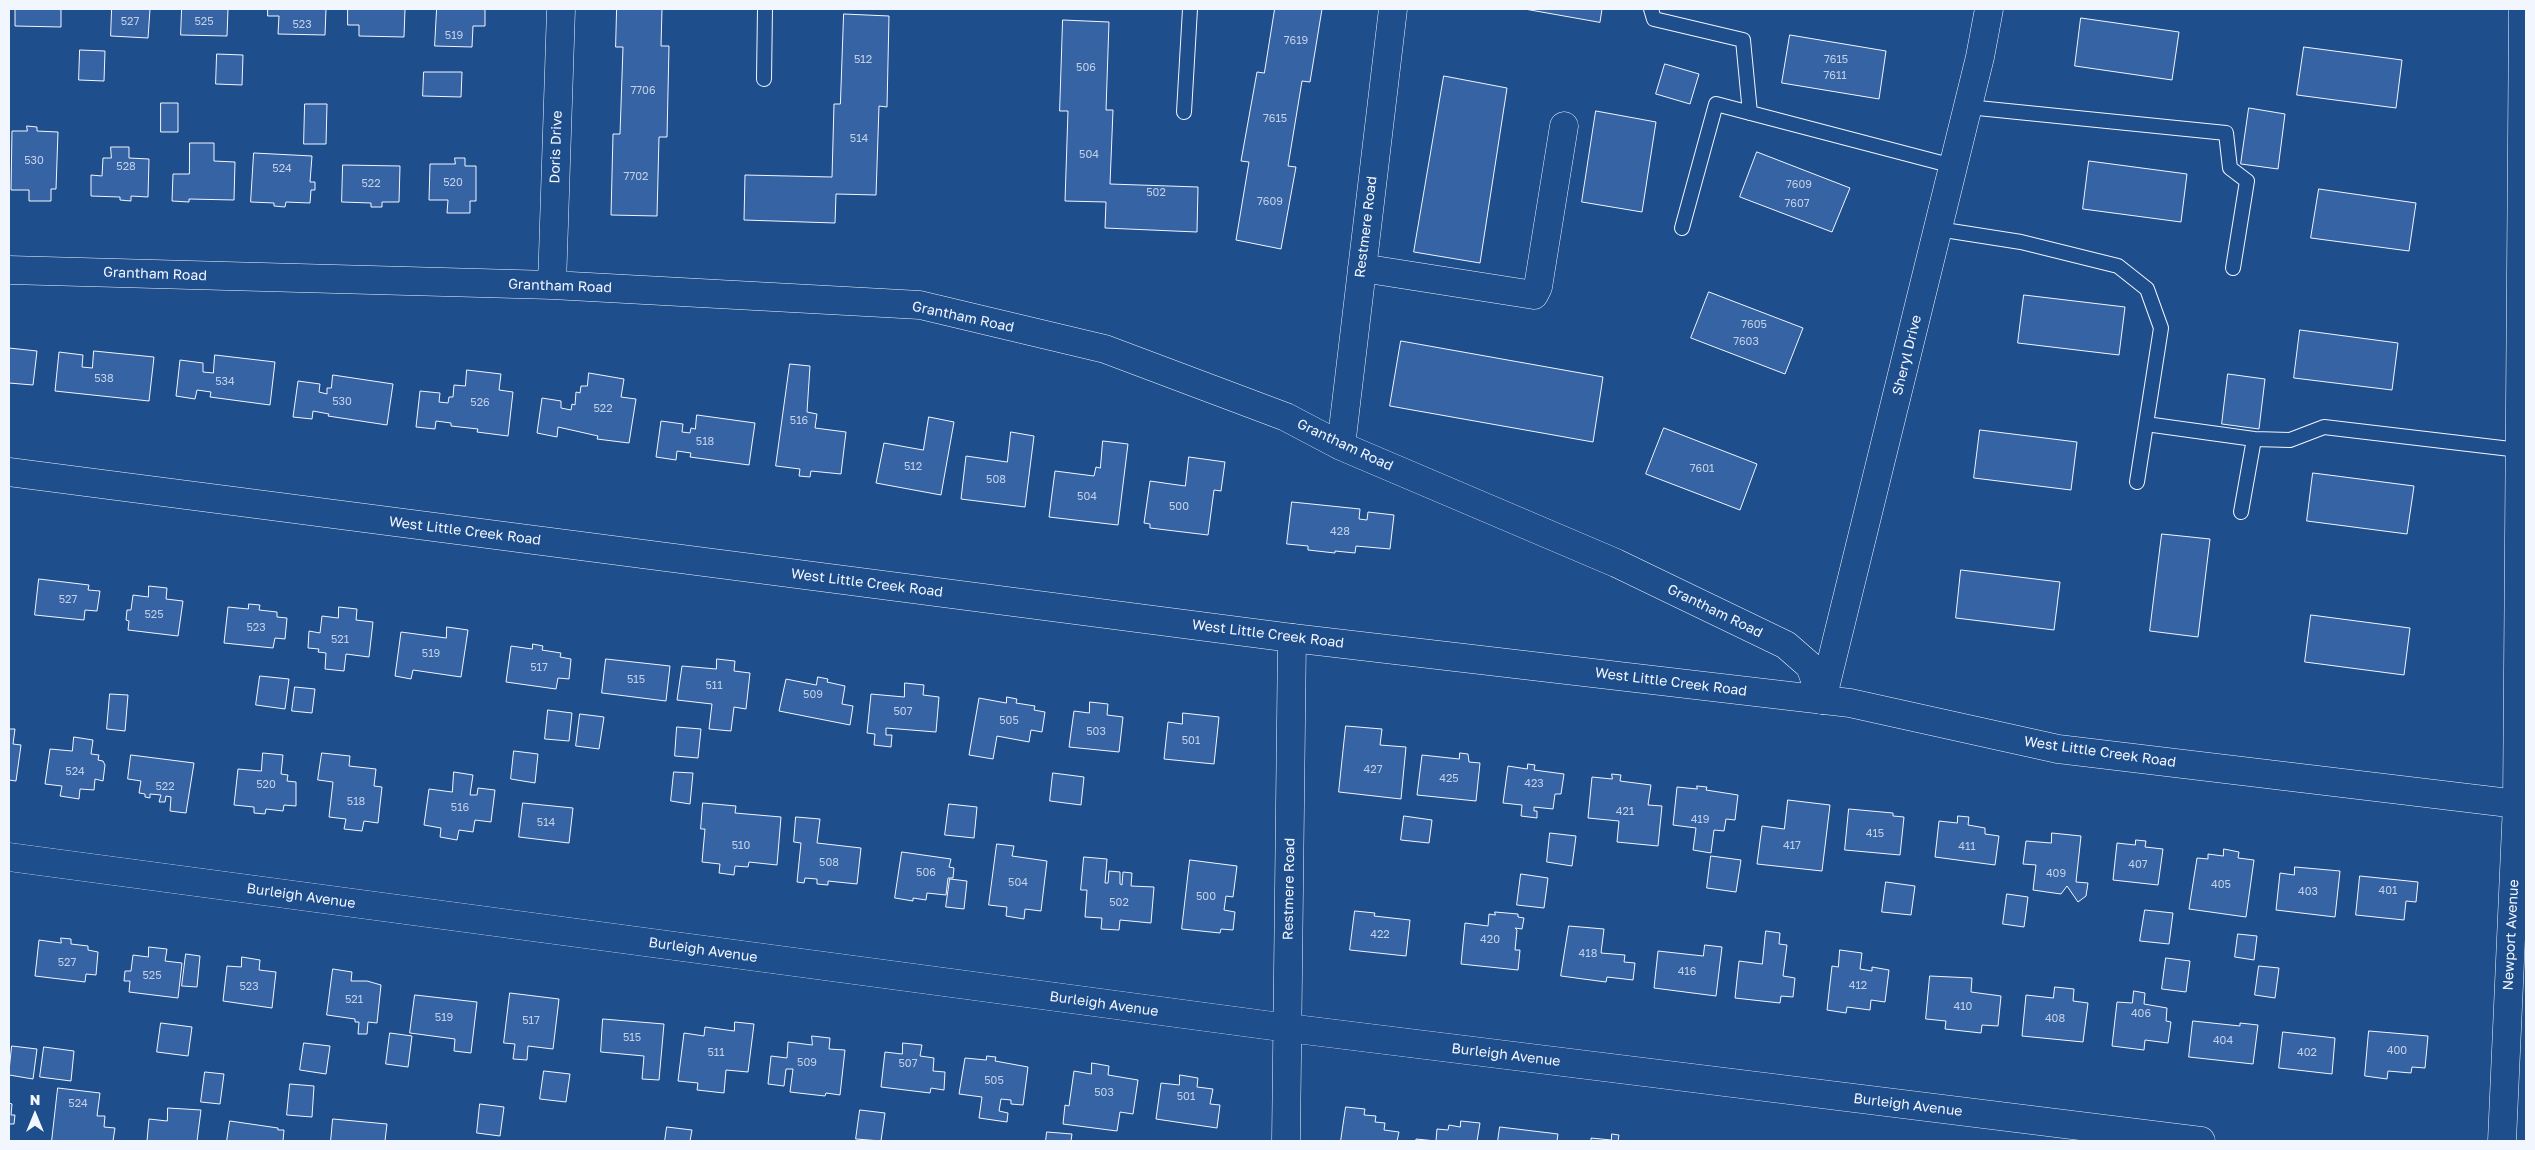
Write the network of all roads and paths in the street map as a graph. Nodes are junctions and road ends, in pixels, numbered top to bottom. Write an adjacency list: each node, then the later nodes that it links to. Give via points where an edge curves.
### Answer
1 (561, 9): 19 (street, Doris Drive)
2 (765, 9): 8 (lane)
3 (1190, 9): 10 (lane)
4 (1393, 9): 16 (street, Restmere Road)
5 (1650, 9): 11 (lane, via 1654,19 1743,40)
6 (1989, 9): 9 (street, Sheryl Drive)
7 (2523, 9): 23 (street, Newport Avenue)
8 (764, 79)
9 (1968, 107): 13 (street, Sheryl Drive); 17 (lane, via 2226,133 2230,168 2247,181)
10 (1184, 112)
11 (1750, 113): 13 (lane); 14 (lane, via 1716,104)
12 (1564, 126): 16 (street, via 1538,287 1534,295)
13 (1953, 166): 15 (street, Sheryl Drive)
14 (1682, 228)
15 (1938, 229): 20 (lane, via 2021,242 2118,266 2147,289 2161,328); 28 (street, Sheryl Drive)
16 (1362, 268): 22 (street, Restmere Road)
17 (2233, 268)
18 (9, 270): 19 (street, Grantham Road)
19 (552, 285): 22 (street, Grantham Road, via 920,305 1105,349 1286,417)
20 (2146, 424): 21 (lane); 25 (lane)
21 (2254, 439): 23 (lane, via 2290,440 2324,427); 26 (lane)
22 (1341, 446): 28 (street, Grantham Road, via 1616,563 1786,645 1810,666)
23 (2519, 450): 29 (street, Newport Avenue)
24 (9, 472): 27 (street, West Little Creek Road)
25 (2137, 482)
26 (2241, 512)
27 (1292, 638): 28 (street, West Little Creek Road); 31 (street, Restmere Road)
28 (1822, 700): 29 (street, West Little Creek Road, via 1850,703 2058,749)
29 (2522, 804): 34 (street, Newport Avenue)
30 (9, 857): 31 (street, Burleigh Avenue)
31 (1288, 1028): 32 (street, Restmere Road); 33 (street, Burleigh Avenue)
32 (1286, 1141)
33 (2201, 1141)
34 (2502, 1141)

